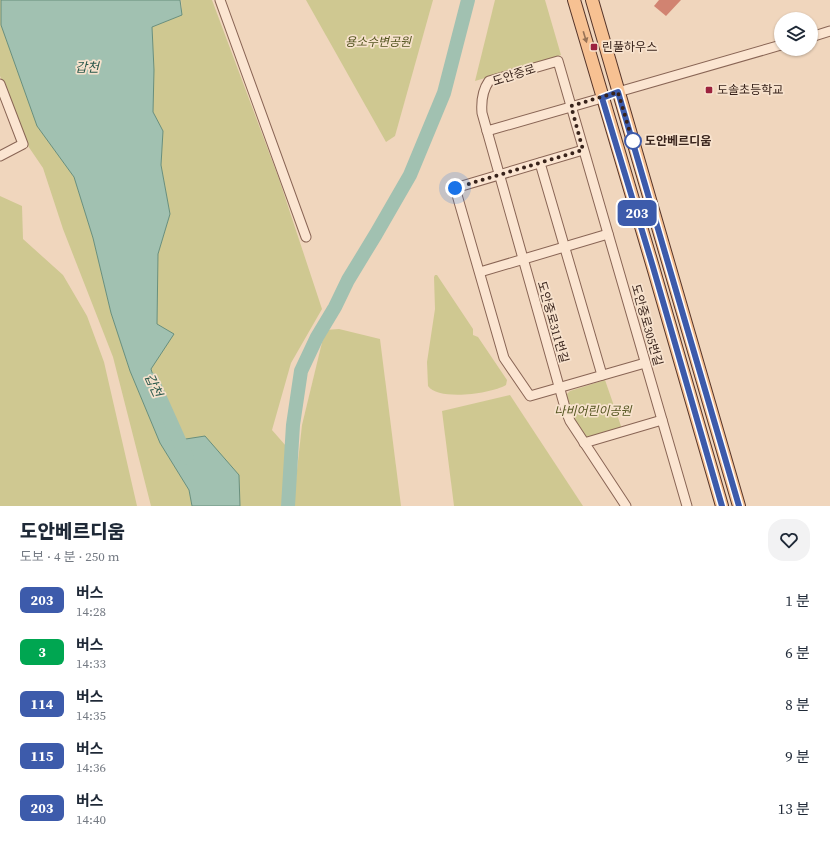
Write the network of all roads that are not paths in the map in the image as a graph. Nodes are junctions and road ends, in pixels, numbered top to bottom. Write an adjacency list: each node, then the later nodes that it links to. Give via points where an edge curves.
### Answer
1 (220, 0): 17 (street)
2 (574, 0): 9 (main road, one-way to 9)
3 (592, 0): 8 (main road)
4 (830, 31): 5 (street)
5 (818, 35)
6 (774, 47): 8 (street)
7 (0, 84): 13 (street, via 23,144)
8 (618, 92): 9 (main road); 29 (main road)
9 (602, 98): 10 (street); 28 (main road)
10 (571, 106): 11 (street); 11 (street, 도안중로, via 558,61 489,81 484,87 481,102); 12 (street, 도안중로305번길)
11 (487, 131): 15 (street, 도안중로311번길)
12 (583, 150): 14 (street); 16 (street, 도안중로305번길)
13 (0, 156)
14 (540, 163): 15 (street); 18 (street)
15 (499, 175): 19 (street, 도안중로311번길); 20 (street, via 455,188)
16 (608, 234): 18 (street); 21 (street, 도안중로305번길)
17 (306, 237)
18 (565, 247): 19 (street); 22 (street)
19 (523, 259): 20 (street); 23 (street, 도안중로311번길)
20 (480, 272): 23 (street, via 504,358 530,396)
21 (645, 363): 22 (street); 24 (street, 도안중로305번길)
22 (602, 375): 23 (street)
23 (559, 388): 25 (street, 도안중로311번길, via 570,421)
24 (662, 420): 25 (street); 27 (street, 도안중로305번길)
25 (584, 444): 26 (street, 도안중로311번길)
26 (626, 506)
27 (687, 506)
28 (722, 506)
29 (739, 506)

